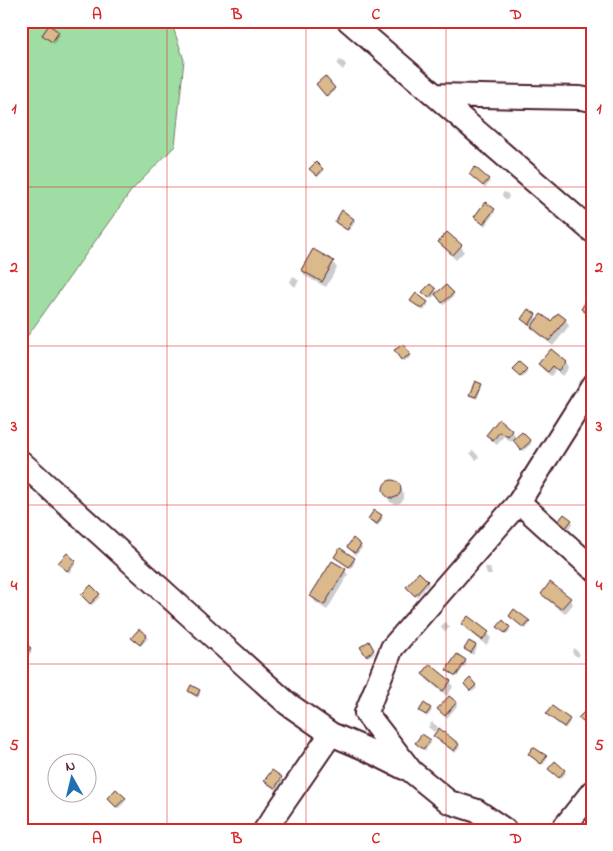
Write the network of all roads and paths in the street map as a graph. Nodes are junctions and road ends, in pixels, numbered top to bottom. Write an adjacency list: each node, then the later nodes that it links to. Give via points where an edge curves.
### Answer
1 (349, 21): 2 (street)
2 (435, 95): 3 (street); 4 (street)
3 (592, 100)
4 (592, 231)
5 (592, 386): 7 (street)
6 (21, 462): 9 (street, via 288,704)
7 (519, 502): 8 (street); 10 (street, via 392,648 366,713)
8 (592, 568)
9 (331, 734): 10 (street); 12 (street)
10 (411, 772): 13 (street, via 450,802 477,811)
11 (592, 792): 14 (street)
12 (265, 830)
13 (505, 830)
14 (562, 830)

